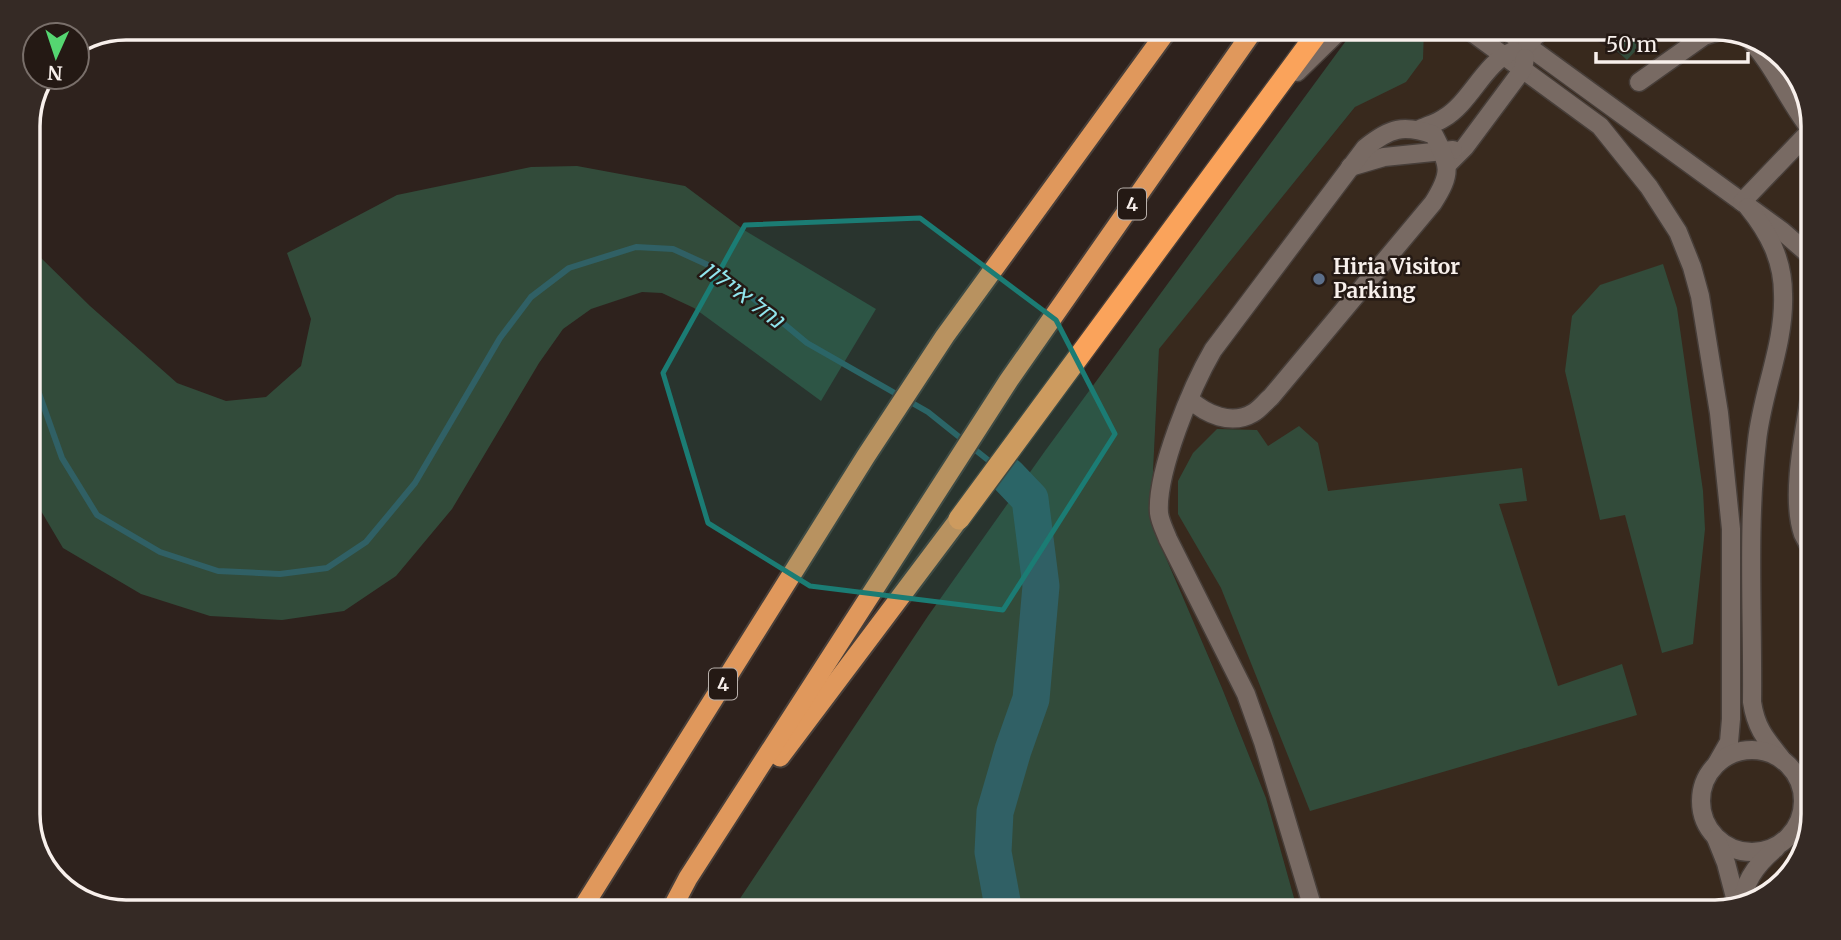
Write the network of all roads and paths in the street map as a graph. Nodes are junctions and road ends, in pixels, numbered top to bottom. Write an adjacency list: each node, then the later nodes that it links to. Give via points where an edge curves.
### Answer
1 (1160, 40): 35 (highway, 4, via 945,336)
2 (1247, 40): 32 (highway, 4, via 1009,380)
3 (1312, 40): 14 (highway)
4 (1330, 40): 14 (street)
5 (1482, 40): 10 (street)
6 (1520, 40): 9 (street)
7 (1532, 40): 9 (street)
8 (1698, 40): 13 (street)
9 (1527, 45): 10 (street); 12 (street); 20 (street)
10 (1503, 55): 12 (street); 16 (street, via 1462,103)
11 (1763, 55): 15 (street)
12 (1523, 69): 18 (street, via 1465,147); 27 (street, via 1600,127 1648,187 1678,232 1700,296 1731,529 1731,719 1729,742)
13 (1639, 82)
14 (1272, 97): 24 (highway)
15 (1800, 117)
16 (1418, 130): 18 (street, via 1434,135); 19 (street, via 1384,132)
17 (1801, 141): 20 (street)
18 (1446, 158): 19 (street, via 1384,157); 22 (street, via 1445,184 1433,203 1271,397 1252,414 1230,419 1205,413)
19 (1350, 167): 22 (street, via 1213,350)
20 (1745, 205): 21 (street); 26 (street, via 1776,248 1784,292 1757,438 1752,529 1752,702 1755,720)
21 (1801, 246)
22 (1189, 399): 37 (street, via 1161,482 1159,515 1246,694)
23 (1801, 460): 25 (street)
24 (959, 519): 32 (highway)
25 (1801, 524)
26 (1781, 758): 27 (street, via 1765,750 1748,749); 28 (street)
27 (1717, 763): 30 (street, via 1707,774 1700,802)
28 (1801, 784)
29 (1801, 818): 31 (street)
30 (1716, 838): 31 (street, via 1741,851 1756,852); 34 (street)
31 (1783, 842): 33 (street, via 1760,862)
32 (688, 878): 36 (highway, 4)
33 (1746, 894)
34 (1735, 897)
35 (588, 900)
36 (676, 900)
37 (1310, 900)

